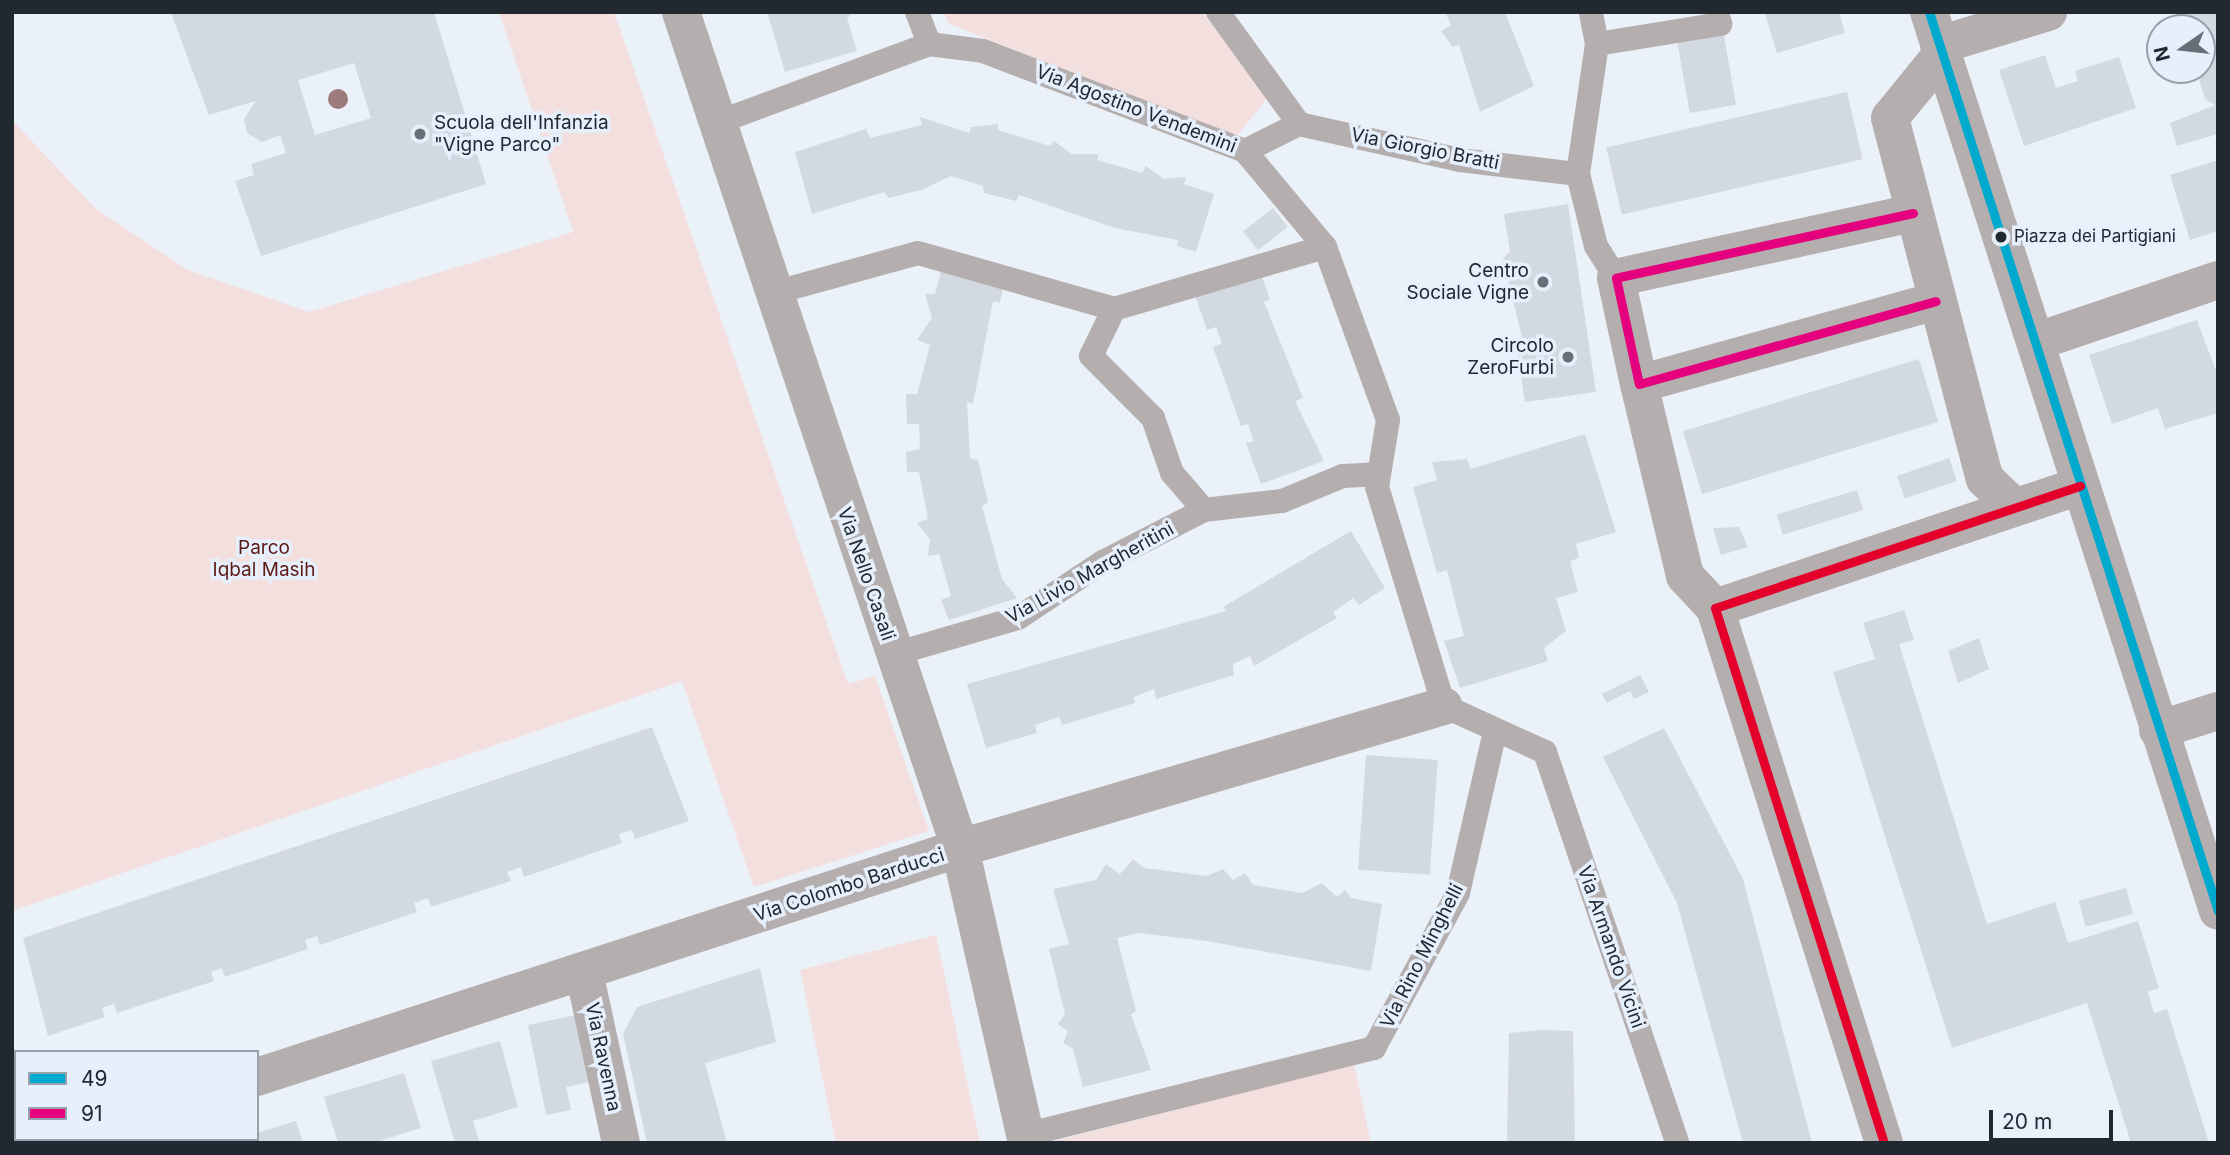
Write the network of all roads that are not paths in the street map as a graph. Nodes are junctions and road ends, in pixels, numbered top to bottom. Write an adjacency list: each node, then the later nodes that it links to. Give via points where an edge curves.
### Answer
1 (681, 12): 10 (street, Via Nello Casali)
2 (917, 12): 8 (lane)
3 (1218, 12): 11 (lane)
4 (1591, 12): 9 (lane)
5 (1717, 12): 9 (lane, via 1720,24)
6 (2048, 12): 7 (street)
7 (1936, 37): 14 (street, via 1890,118); 21 (street)
8 (929, 44): 10 (lane, Via Agostino Vendemini); 12 (lane, Via Agostino Vendemini, via 983,51)
9 (1597, 44): 13 (lane)
10 (716, 123): 18 (street, Via Nello Casali)
11 (1299, 124): 12 (lane); 13 (lane, Via Giorgio Bratti, via 1460,160)
12 (1245, 151): 15 (lane, Via Agostino Vendemini)
13 (1578, 174): 16 (lane, via 1596,246)
14 (1913, 213): 16 (street); 19 (street)
15 (1325, 247): 20 (lane); 23 (lane, Via Agostino Vendemini, via 1388,420)
16 (1616, 278): 22 (street)
17 (2218, 280): 21 (street)
18 (773, 293): 20 (lane, via 918,253); 28 (street, Via Nello Casali)
19 (1936, 301): 22 (street); 25 (street, via 1985,480)
20 (1114, 309): 26 (lane, via 1091,356 1153,418 1172,473)
21 (2038, 341): 24 (street)
22 (1639, 384): 27 (street, via 1685,576)
23 (1377, 474): 26 (lane, Via Livio Margheritini, via 1343,476 1282,501); 29 (lane, Via Agostino Vendemini)
24 (2080, 486): 25 (street); 31 (street)
25 (2014, 507): 27 (street)
26 (1204, 510): 28 (lane, Via Livio Margheritini, via 1103,562 1018,618)
27 (1714, 608): 40 (street)
28 (894, 654): 33 (street, Via Nello Casali)
29 (1444, 706): 32 (lane); 33 (street, Via Colombo Barducci)
30 (2218, 711): 31 (street)
31 (2158, 730): 34 (street)
32 (1495, 732): 37 (lane, Via Rino Minghelli, via 1458,893 1374,1048); 39 (lane, Via Armando Vicini, via 1545,752)
33 (960, 848): 35 (street, Via Colombo Barducci); 37 (street, Via Nello Casali)
34 (2218, 911)
35 (584, 972): 36 (street, Via Colombo Barducci); 38 (street, Via Ravenna)
36 (259, 1076)
37 (1026, 1139)
38 (621, 1143)
39 (1677, 1143)
40 (1884, 1143)

